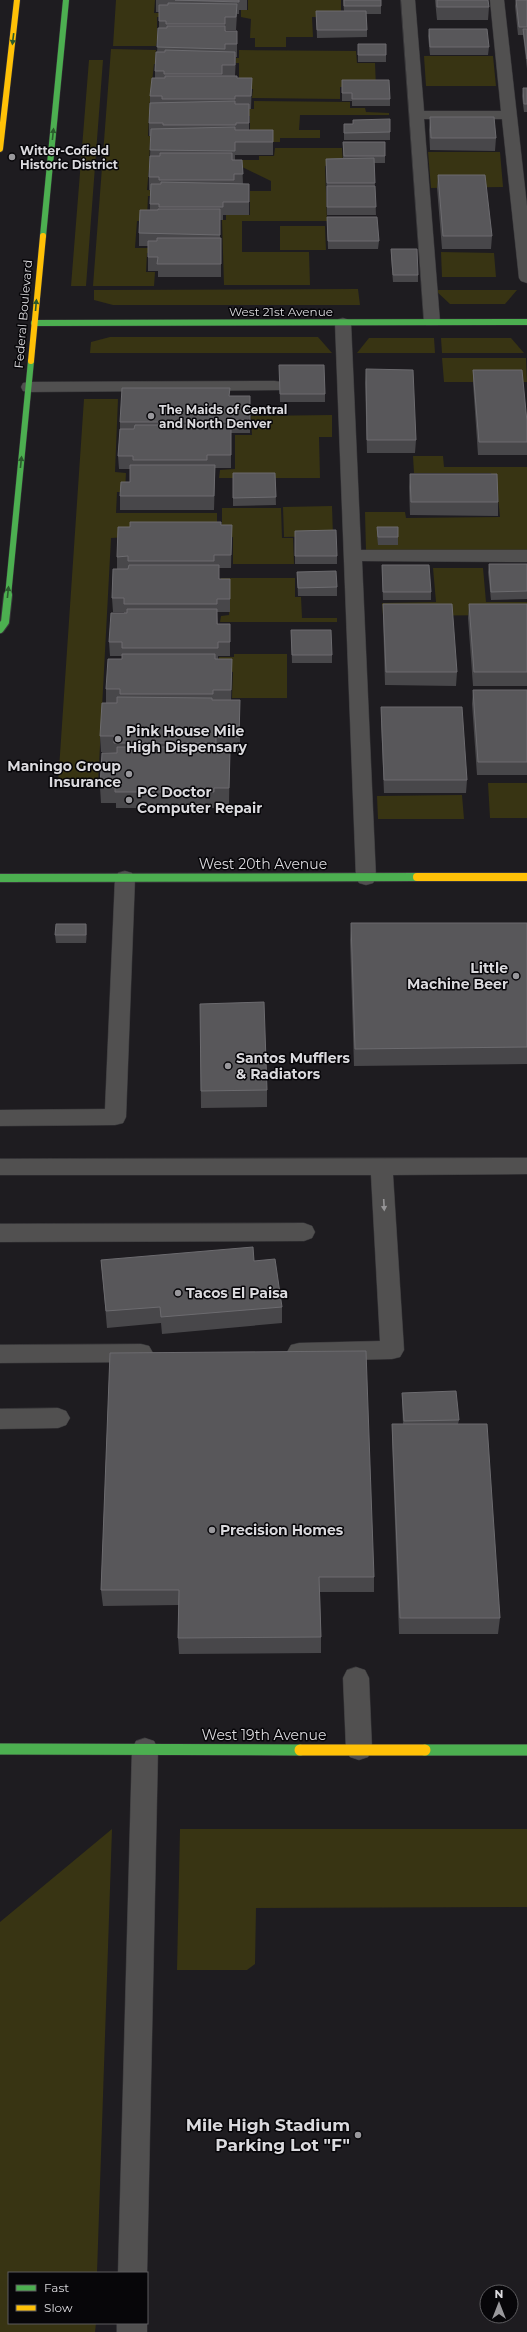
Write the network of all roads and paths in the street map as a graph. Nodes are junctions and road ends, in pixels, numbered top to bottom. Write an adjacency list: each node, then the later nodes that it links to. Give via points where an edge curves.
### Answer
1 (17, 0): 7 (main road, one-way to 7)
2 (66, 0): 12 (main road, Federal Boulevard, one-way to 2)
3 (408, 0): 5 (lane)
4 (497, 0): 6 (lane)
5 (416, 115): 6 (lane); 10 (lane)
6 (509, 115): 8 (lane)
7 (0, 150)
8 (527, 278)
9 (343, 322): 10 (main road, West 21st Avenue); 12 (main road, West 21st Avenue); 15 (lane)
10 (432, 322): 11 (main road, West 21st Avenue)
11 (527, 322)
12 (34, 323): 14 (main road, Federal Boulevard)
13 (275, 386): 14 (lane)
14 (28, 387): 17 (main road, Federal Boulevard, one-way to 14, via 6,622)
15 (352, 556): 16 (lane); 21 (lane)
16 (527, 556)
17 (0, 628)
18 (527, 877): 21 (main road, West 20th Avenue)
19 (0, 878): 20 (main road, West 20th Avenue)
20 (125, 878): 21 (main road, West 20th Avenue); 22 (lane, via 116,1117)
21 (366, 878)
22 (0, 1118)
23 (382, 1166): 24 (lane); 25 (lane); 28 (lane, one-way to 28, via 392,1350)
24 (527, 1166)
25 (0, 1167)
26 (304, 1232): 27 (lane)
27 (0, 1233)
28 (275, 1352)
29 (163, 1353): 30 (lane)
30 (0, 1354)
31 (58, 1418): 32 (lane)
32 (0, 1419)
33 (356, 1678): 36 (lane)
34 (0, 1749): 35 (main road, West 19th Avenue)
35 (145, 1749): 36 (main road, West 19th Avenue); 38 (lane)
36 (359, 1749): 37 (main road, West 19th Avenue)
37 (527, 1750)
38 (133, 2272)

